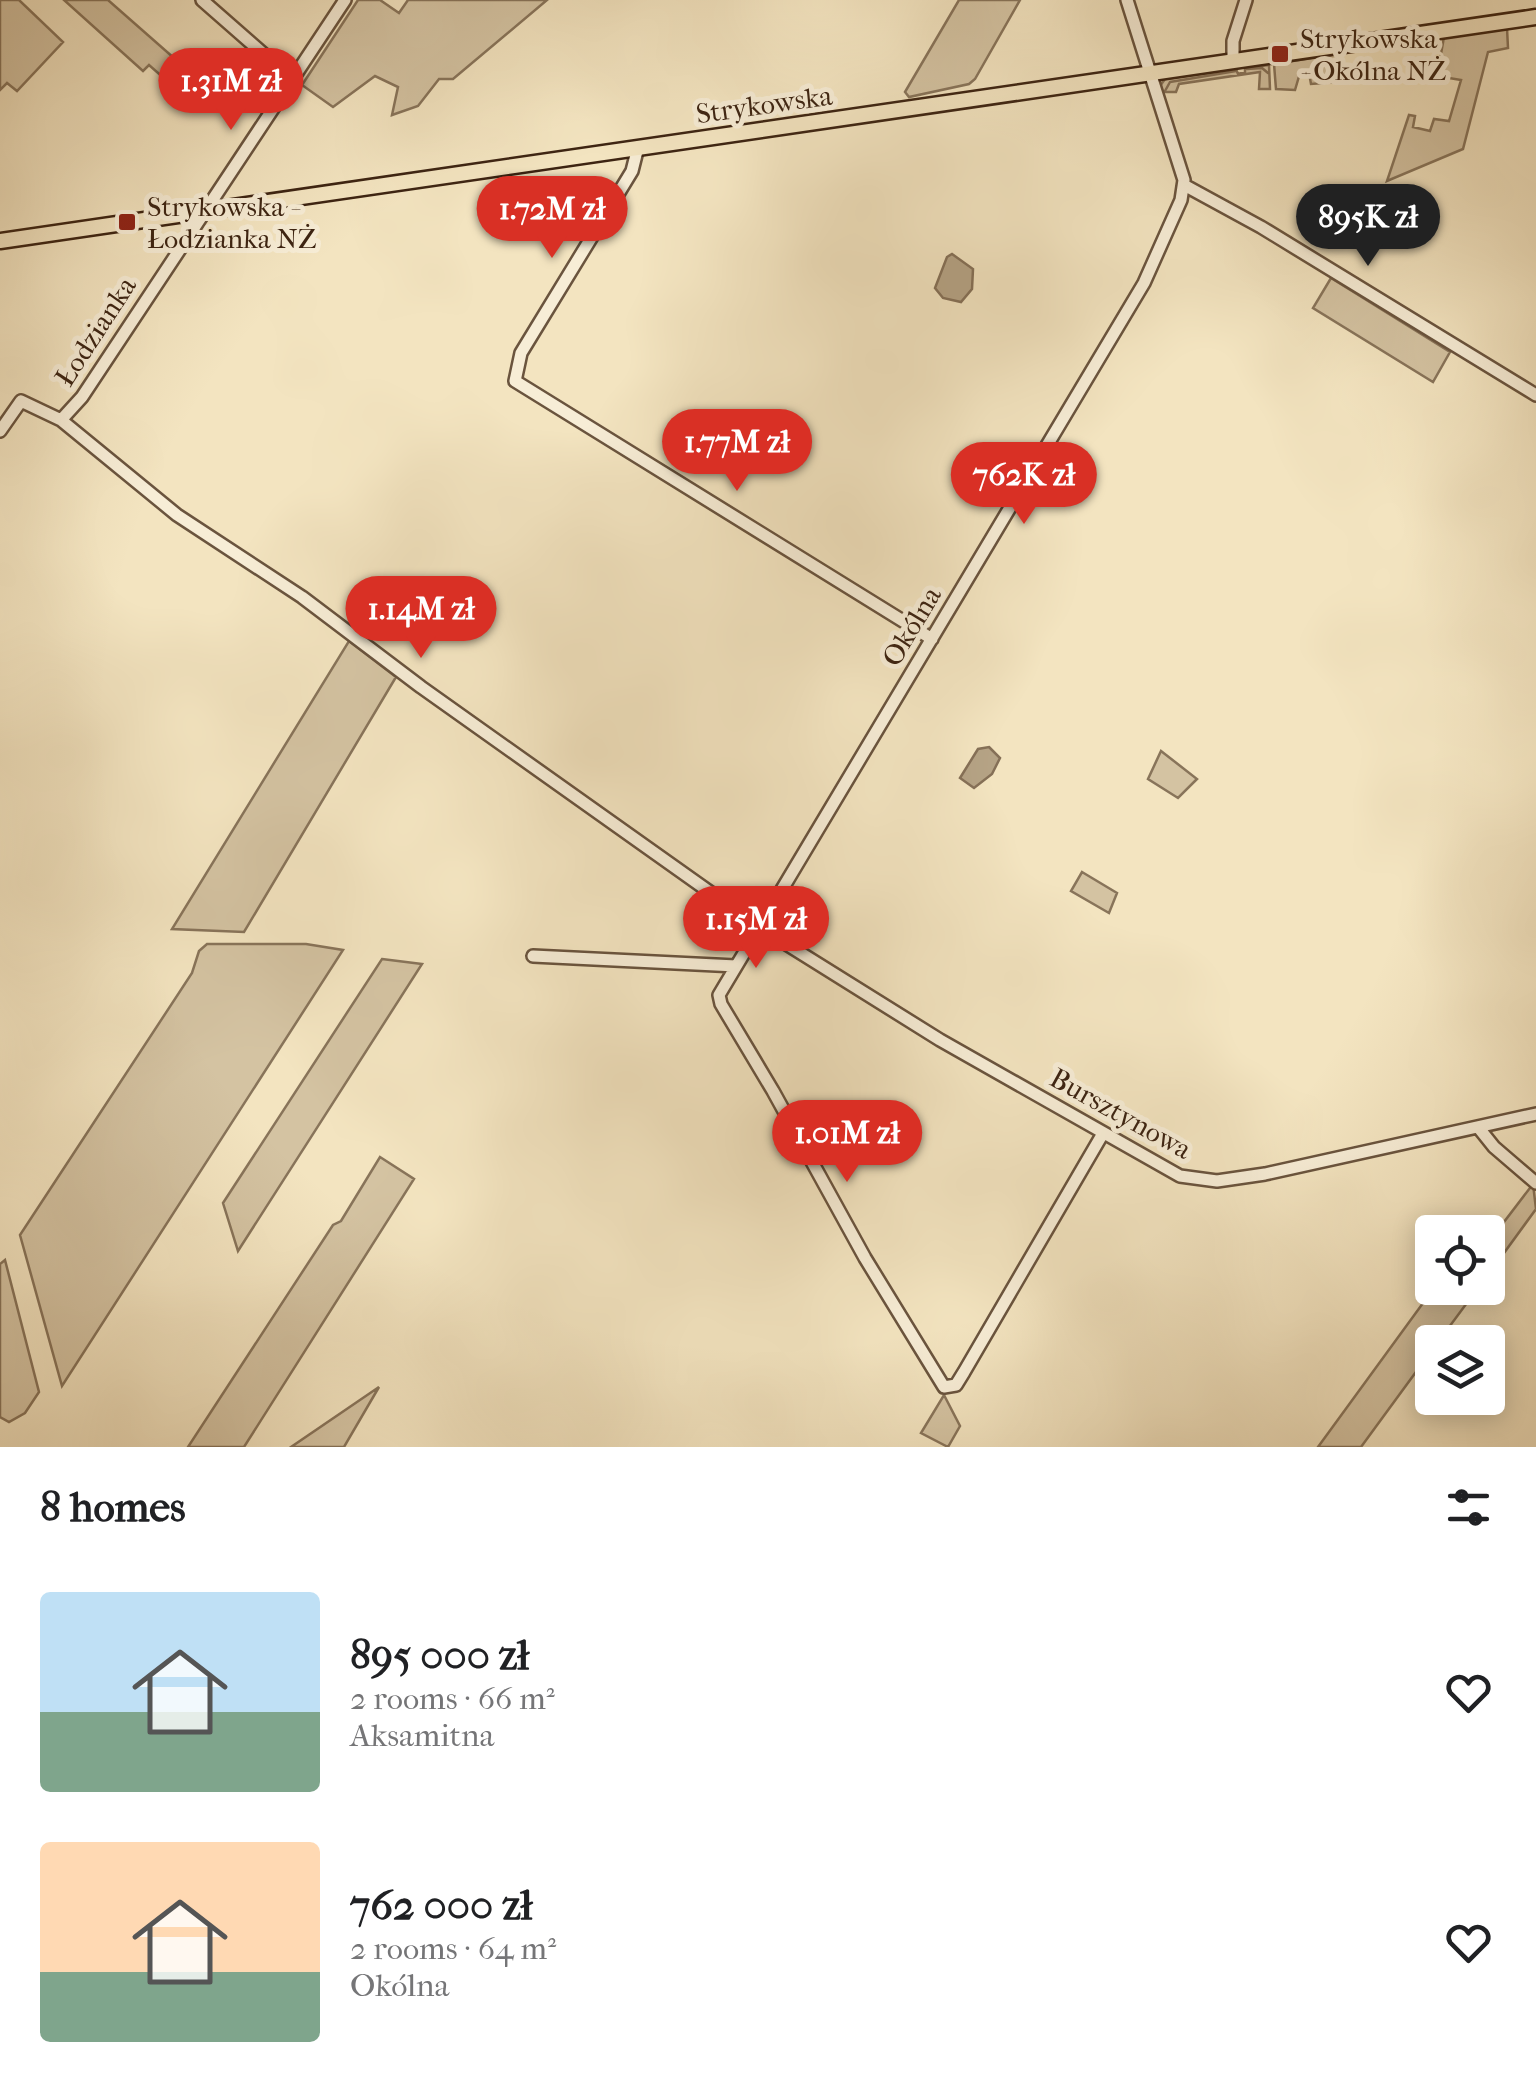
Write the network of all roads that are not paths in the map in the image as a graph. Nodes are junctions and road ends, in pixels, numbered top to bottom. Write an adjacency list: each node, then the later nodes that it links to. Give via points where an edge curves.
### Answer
1 (202, 0): 8 (street)
2 (345, 0): 8 (street, Łodzianka)
3 (1128, 0): 7 (street)
4 (1246, 0): 6 (street)
5 (1536, 18): 6 (main road, Strykowska)
6 (1233, 61): 7 (main road, Strykowska)
7 (1149, 73): 9 (main road, Strykowska); 10 (street)
8 (292, 79): 11 (street, Łodzianka)
9 (638, 147): 11 (main road, Strykowska); 16 (street, via 632,171 521,353 516,382)
10 (1184, 185): 13 (street); 16 (street, Okólna, via 1144,283)
11 (204, 211): 12 (main road, Strykowska); 14 (street, Łodzianka)
12 (0, 240)
13 (1536, 395)
14 (62, 420): 15 (street, Łodzianka, via 22,401); 17 (street, Bursztynowa, via 177,515 302,597)
15 (0, 430)
16 (932, 639): 17 (street, Okólna)
17 (759, 927): 19 (street, Okólna); 22 (street, Bursztynowa)
18 (534, 956): 19 (street)
19 (736, 966): 22 (street, Okólna, via 719,994 721,1004 944,1388 956,1385)
20 (1536, 1114): 21 (street, Bursztynowa)
21 (1478, 1127): 22 (street, Bursztynowa, via 1217,1181 1180,1176); 23 (street)
22 (1102, 1135)
23 (1536, 1184)

